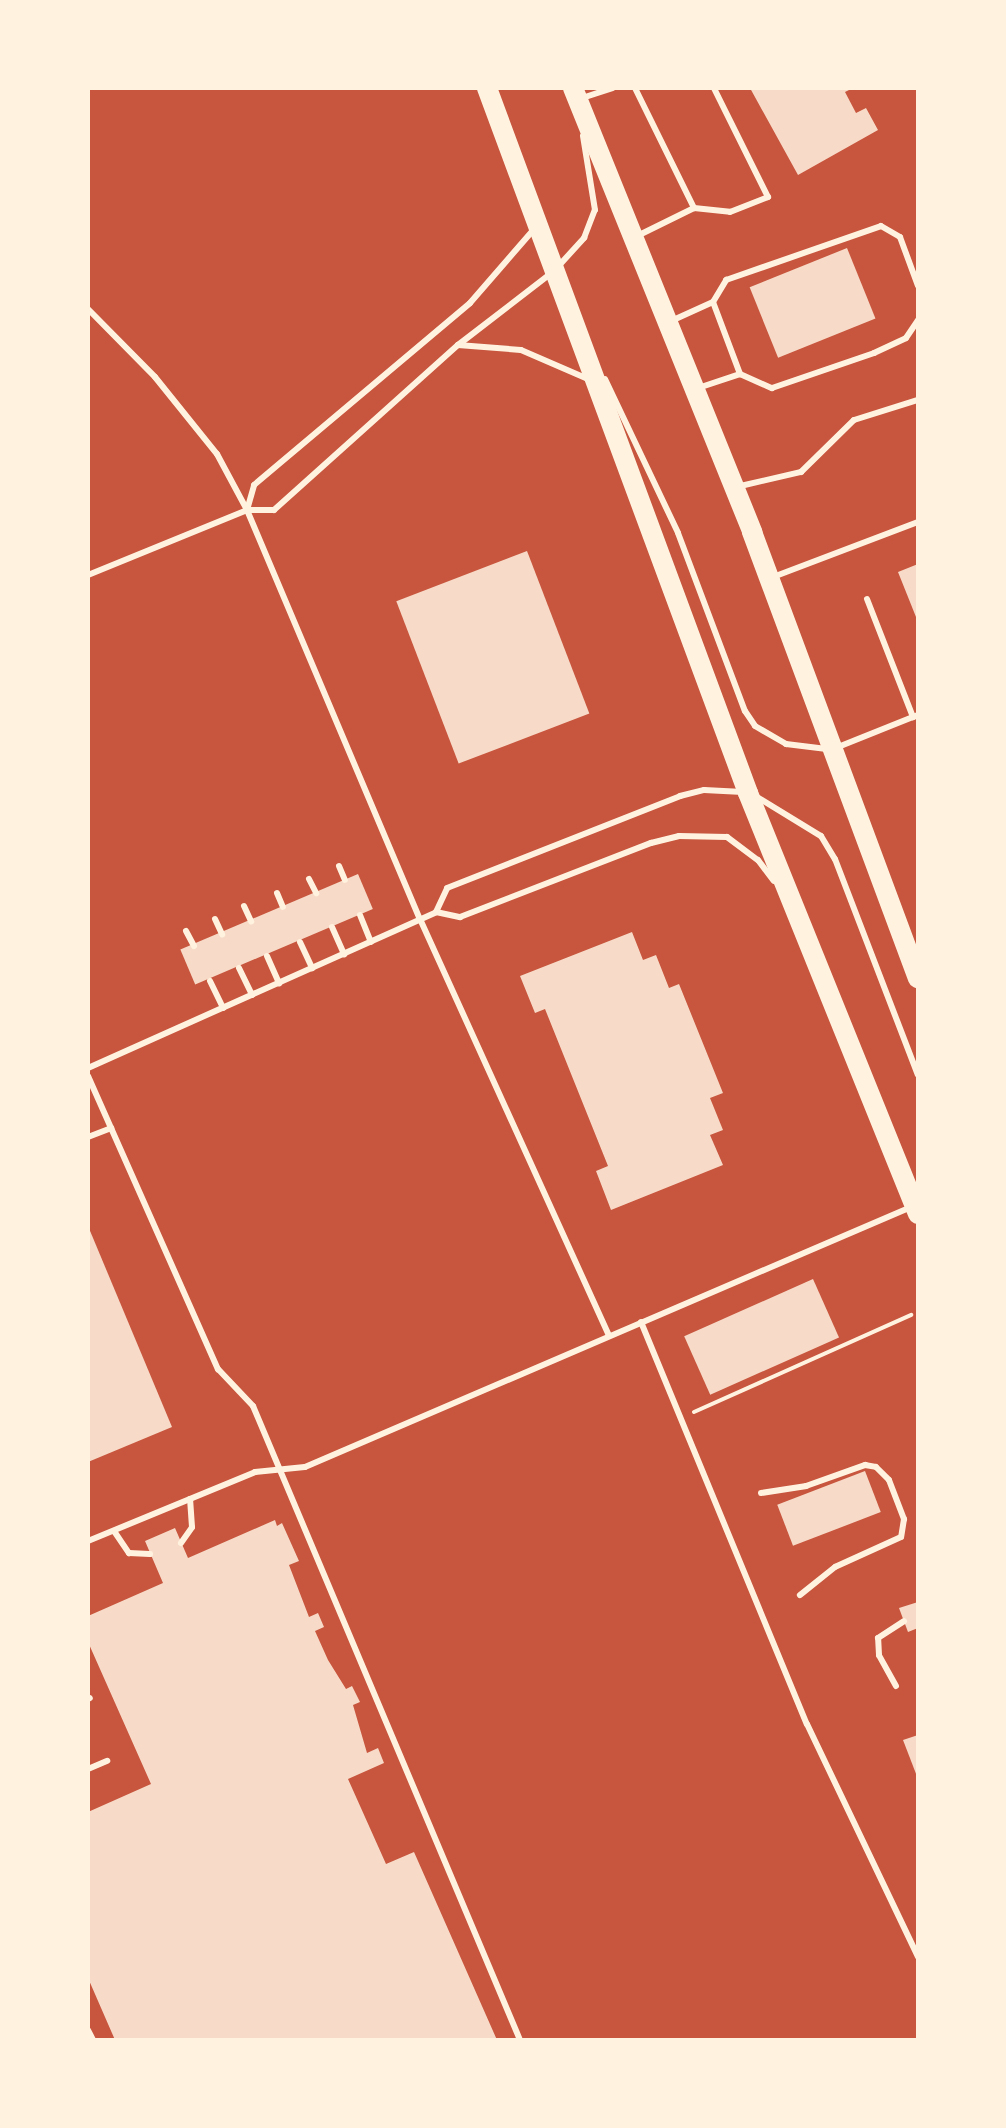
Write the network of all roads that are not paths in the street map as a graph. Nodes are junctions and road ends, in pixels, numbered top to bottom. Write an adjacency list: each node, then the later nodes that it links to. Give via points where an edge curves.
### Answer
1 (487, 88): 7 (main road)
2 (612, 88): 5 (lane)
3 (635, 88): 6 (lane)
4 (714, 88): 6 (lane, via 768,197 730,212)
5 (575, 94): 8 (main road); 9 (lane, via 595,210 584,238)
6 (694, 208): 8 (lane)
7 (537, 226): 9 (main road); 21 (lane, via 470,303 254,485)
8 (633, 238): 14 (main road)
9 (554, 271): 15 (lane); 17 (main road); 27 (lane, via 678,533 745,711 755,726 786,744)
10 (918, 286): 11 (lane, via 900,237 881,226 726,280)
11 (713, 302): 14 (lane); 16 (lane)
12 (88, 309): 21 (lane, via 155,377 208,443)
13 (918, 320): 16 (lane, via 906,338 874,353 772,388)
14 (667, 323): 18 (main road)
15 (458, 345): 17 (lane, via 521,350); 21 (lane, via 274,510)
16 (740, 374): 18 (lane)
17 (596, 383): 28 (main road)
18 (694, 389): 20 (main road)
19 (918, 400): 20 (lane, via 854,420 801,472)
20 (734, 488): 24 (main road)
21 (247, 510): 23 (lane); 39 (lane)
22 (918, 522): 24 (lane, via 840,547)
23 (88, 575)
24 (769, 578): 27 (main road)
25 (867, 599): 26 (lane)
26 (916, 716): 27 (lane)
27 (833, 749): 52 (main road)
28 (748, 793): 36 (lane, via 704,790 680,796 447,888); 43 (main road); 58 (lane, via 795,815 821,836 835,859)
29 (339, 866): 31 (lane)
30 (309, 879): 33 (lane)
31 (345, 880)
32 (277, 893): 35 (lane)
33 (316, 893)
34 (244, 906): 40 (lane)
35 (283, 907)
36 (436, 912): 39 (lane); 43 (lane, via 460,917 651,843 706,834 727,837 758,860)
37 (360, 915): 46 (lane)
38 (215, 919): 44 (lane)
39 (420, 919): 46 (lane); 64 (lane)
40 (251, 921)
41 (332, 927): 48 (lane)
42 (186, 931): 47 (lane)
43 (804, 933): 62 (main road)
44 (222, 934)
45 (300, 942): 51 (lane)
46 (371, 942): 48 (lane)
47 (194, 946)
48 (344, 954): 51 (lane)
49 (267, 956): 54 (lane)
50 (239, 968): 55 (lane)
51 (312, 968): 54 (lane)
52 (918, 978)
53 (210, 981): 56 (lane)
54 (279, 983): 55 (lane)
55 (252, 995): 56 (lane)
56 (223, 1008): 57 (lane)
57 (88, 1068)
58 (918, 1075)
59 (88, 1076): 60 (lane)
60 (111, 1128): 61 (lane); 65 (lane, via 218,1369 253,1406)
61 (88, 1137)
62 (916, 1210): 63 (lane)
63 (641, 1322): 64 (lane); 77 (lane, via 807,1724)
64 (608, 1334): 65 (lane, via 305,1467)
65 (277, 1469): 67 (lane, via 255,1472); 80 (lane)
66 (761, 1493): 72 (lane, via 806,1486 865,1465 876,1467 889,1480 904,1519 901,1537 835,1567)
67 (190, 1499): 68 (lane); 70 (lane, via 192,1527)
68 (114, 1531): 69 (lane); 71 (lane, via 129,1553)
69 (88, 1541)
70 (181, 1543)
71 (150, 1554)
72 (800, 1595)
73 (904, 1621): 74 (lane, via 878,1638 879,1655)
74 (896, 1686)
75 (107, 1761): 76 (lane)
76 (88, 1769)
77 (918, 1957)
78 (88, 2030): 79 (lane)
79 (93, 2040)
80 (520, 2040)

